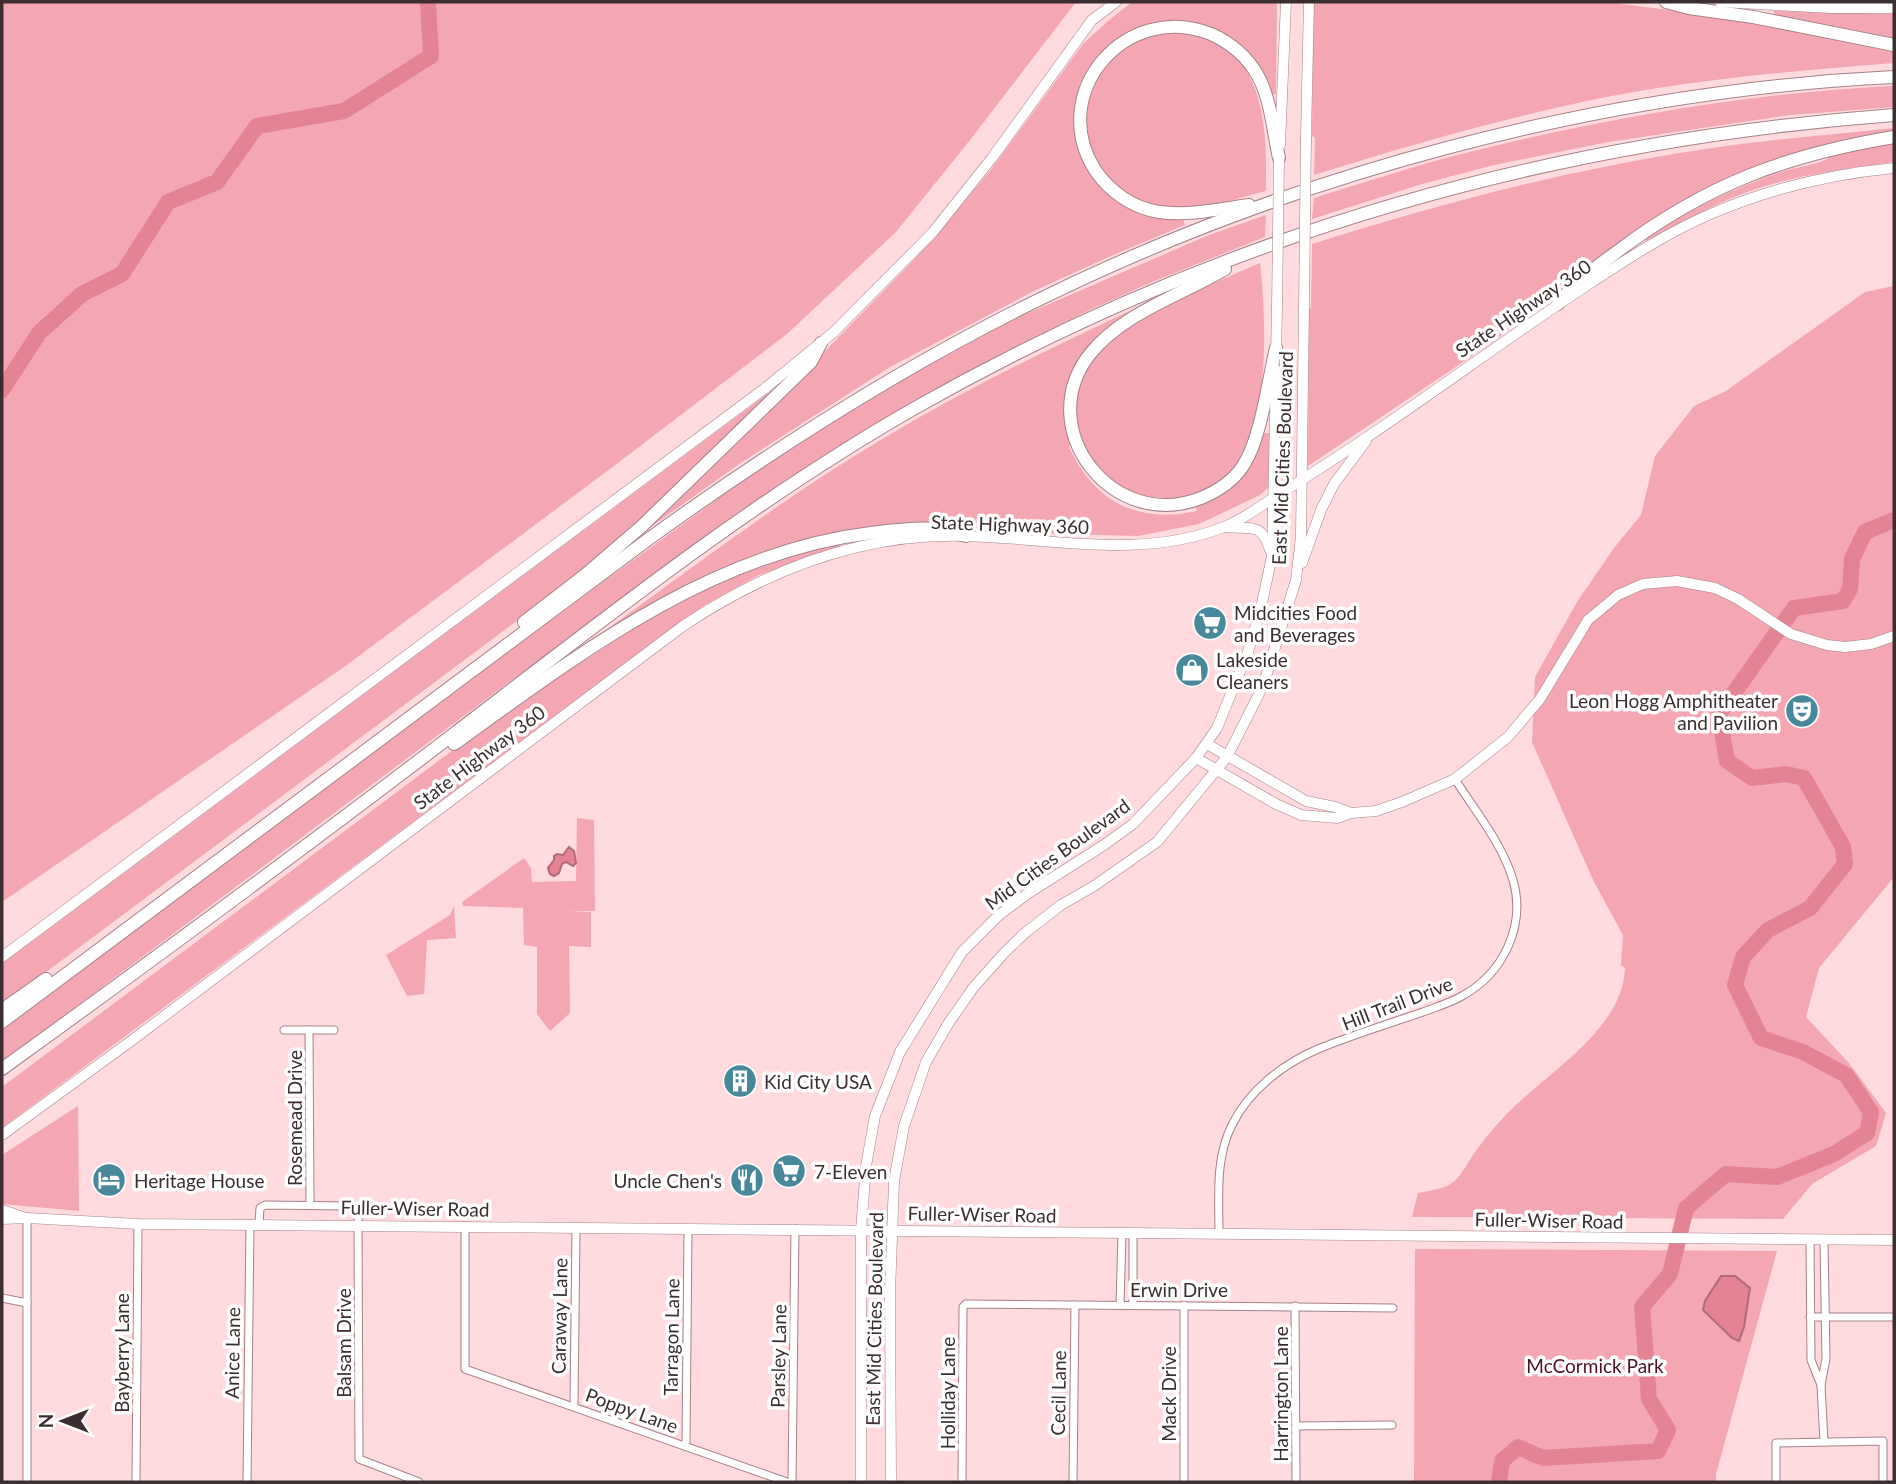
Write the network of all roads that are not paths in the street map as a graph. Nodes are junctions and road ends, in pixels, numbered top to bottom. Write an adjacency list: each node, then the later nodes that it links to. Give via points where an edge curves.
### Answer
1 (1116, 2): 16 (main road, via 1092,20 933,232)
2 (1286, 2): 11 (main road, East Mid Cities Boulevard)
3 (1309, 2): 19 (main road, East Mid Cities Boulevard, bridge)
4 (1666, 2): 7 (highway)
5 (1720, 2): 6 (main road)
6 (1894, 8)
7 (1894, 45)
8 (1894, 77): 13 (highway, via 1757,89 1569,120 1434,153)
9 (1894, 115): 14 (highway, via 1709,134 1559,161 1377,209)
10 (1894, 137): 15 (highway, via 1808,154 1719,188 1641,233 1572,285)
11 (1279, 158): 13 (highway, via 1258,76 1237,49 1206,32 1165,26 1124,40 1094,70 1085,90 1081,136 1101,179 1117,195 1137,206 1169,213); 17 (main road, East Mid Cities Boulevard, bridge)
12 (1894, 168): 15 (main road, State Highway 360, via 1820,178 1713,213 1653,243)
13 (1270, 202): 27 (highway, via 1026,306 858,398 701,502)
14 (1258, 249): 17 (highway, via 1120,328 1089,356 1079,374 1071,412 1080,451 1105,484 1146,504 1192,502 1211,494 1242,467 1252,449); 33 (highway, via 1068,328 861,440 694,553)
15 (1558, 304): 18 (main road, State Highway 360)
16 (821, 343): 27 (highway, via 811,362 642,526 398,718); 35 (main road)
17 (1276, 348): 20 (main road, East Mid Cities Boulevard)
18 (1370, 435): 19 (main road, State Highway 360); 24 (main road, via 1334,484)
19 (1302, 480): 20 (main road, State Highway 360); 24 (main road, East Mid Cities Boulevard)
20 (1275, 497): 21 (main road, State Highway 360); 23 (main road, East Mid Cities Boulevard)
21 (1225, 527): 22 (main road, State Highway 360, via 1130,547); 23 (main road, via 1258,529)
22 (966, 536): 33 (highway, via 942,529 825,540 701,583 552,674 379,798); 45 (main road, State Highway 360, via 911,538 817,558 758,582 707,610)
23 (1272, 556): 26 (main road, East Mid Cities Boulevard, via 1248,652)
24 (1296, 580): 29 (main road, East Mid Cities Boulevard, via 1264,686)
25 (1894, 636): 32 (main road, via 1871,644 1827,645 1791,634 1714,588 1676,581 1643,584 1618,595 1588,620 1521,722)
26 (1224, 710): 28 (main road, Mid Cities Boulevard)
27 (382, 737): 36 (highway)
28 (1207, 744): 29 (main road); 30 (main road, Mid Cities Boulevard)
29 (1227, 757): 31 (main road, East Mid Cities Boulevard); 34 (main road, via 1306,802)
30 (1196, 758): 31 (main road); 57 (main road, Mid Cities Boulevard, via 1133,824 1027,894 962,952 900,1052 875,1116)
31 (1217, 771): 34 (main road, via 1301,815 1337,818); 58 (main road, East Mid Cities Boulevard, via 1157,842 1026,932 973,988 926,1062 904,1126)
32 (1455, 779): 34 (main road, via 1376,811); 60 (street, Hill Trail Drive, via 1501,851 1513,879 1518,916 1510,944 1486,978 1462,997 1318,1049 1265,1082 1232,1124 1224,1146)
33 (360, 806): 39 (highway)
34 (1351, 813)
35 (2, 957)
36 (83, 962): 37 (highway, via 64,966); 38 (highway)
37 (2, 1010)
38 (2, 1021)
39 (57, 1029): 43 (highway); 44 (highway, via 53,1042)
40 (284, 1030): 42 (street, Rosemead Drive)
41 (334, 1030): 42 (street, Rosemead Drive)
42 (309, 1031): 46 (street, Rosemead Drive)
43 (2, 1069)
44 (2, 1079)
45 (2, 1135)
46 (310, 1205): 51 (street, Rosemead Drive, via 265,1205); 52 (street, Rosemead Drive, via 347,1206 358,1215)
47 (2, 1210): 48 (main road)
48 (27, 1218): 49 (main road); 50 (main road, Fuller-Wiser Road); 65 (street)
49 (2, 1219)
50 (138, 1224): 51 (main road, Fuller-Wiser Road); 83 (street, Bayberry Lane)
51 (255, 1224): 52 (main road, Fuller-Wiser Road); 84 (street, Anice Lane)
52 (359, 1225): 53 (main road, Fuller-Wiser Road); 85 (street, Balsam Drive, via 359,1459)
53 (465, 1226): 54 (main road, Fuller-Wiser Road); 77 (street, Poppy Lane, via 465,1369)
54 (576, 1228): 55 (main road, Fuller-Wiser Road); 77 (street, Caraway Lane)
55 (688, 1229): 56 (main road, Fuller-Wiser Road); 81 (street, Tarragon Lane)
56 (795, 1229): 57 (main road, Fuller-Wiser Road); 86 (street, Parsley Lane)
57 (862, 1230): 58 (main road, Fuller-Wiser Road); 87 (main road, Mid Cities Boulevard)
58 (891, 1230): 59 (main road, Fuller-Wiser Road); 88 (main road, East Mid Cities Boulevard)
59 (1128, 1233): 60 (main road, Fuller-Wiser Road); 68 (street); 69 (street)
60 (1219, 1234): 61 (main road, Fuller-Wiser Road)
61 (1810, 1240): 62 (main road, Fuller-Wiser Road); 73 (street)
62 (1824, 1240): 63 (main road, Fuller-Wiser Road); 74 (street)
63 (1894, 1240)
64 (2, 1298): 65 (street)
65 (27, 1303): 82 (street)
66 (965, 1304): 67 (street, Erwin Drive); 89 (street, Holliday Lane)
67 (1074, 1305): 68 (street, Erwin Drive); 90 (street, Cecil Lane)
68 (1120, 1305): 69 (street, Erwin Drive)
69 (1133, 1305): 70 (street, Erwin Drive)
70 (1184, 1305): 71 (street, Erwin Drive); 91 (street, Mack Drive)
71 (1295, 1306): 72 (street, Erwin Drive); 79 (street, Harrington Lane)
72 (1392, 1308)
73 (1810, 1317): 74 (street); 76 (street, via 1811,1360)
74 (1825, 1317): 75 (street); 76 (street)
75 (1894, 1317)
76 (1821, 1385): 80 (street)
77 (574, 1406): 81 (street, Poppy Lane)
78 (1392, 1425): 79 (street)
79 (1296, 1426): 92 (street, Harrington Lane)
80 (1824, 1442): 93 (street, via 1776,1443); 94 (street, via 1883,1441)
81 (686, 1447): 86 (street, Poppy Lane)
82 (27, 1482)
83 (136, 1482)
84 (247, 1482)
85 (419, 1482)
86 (790, 1482)
87 (861, 1482)
88 (891, 1482)
89 (962, 1482)
90 (1073, 1482)
91 (1184, 1482)
92 (1296, 1482)
93 (1776, 1482)
94 (1883, 1482)

